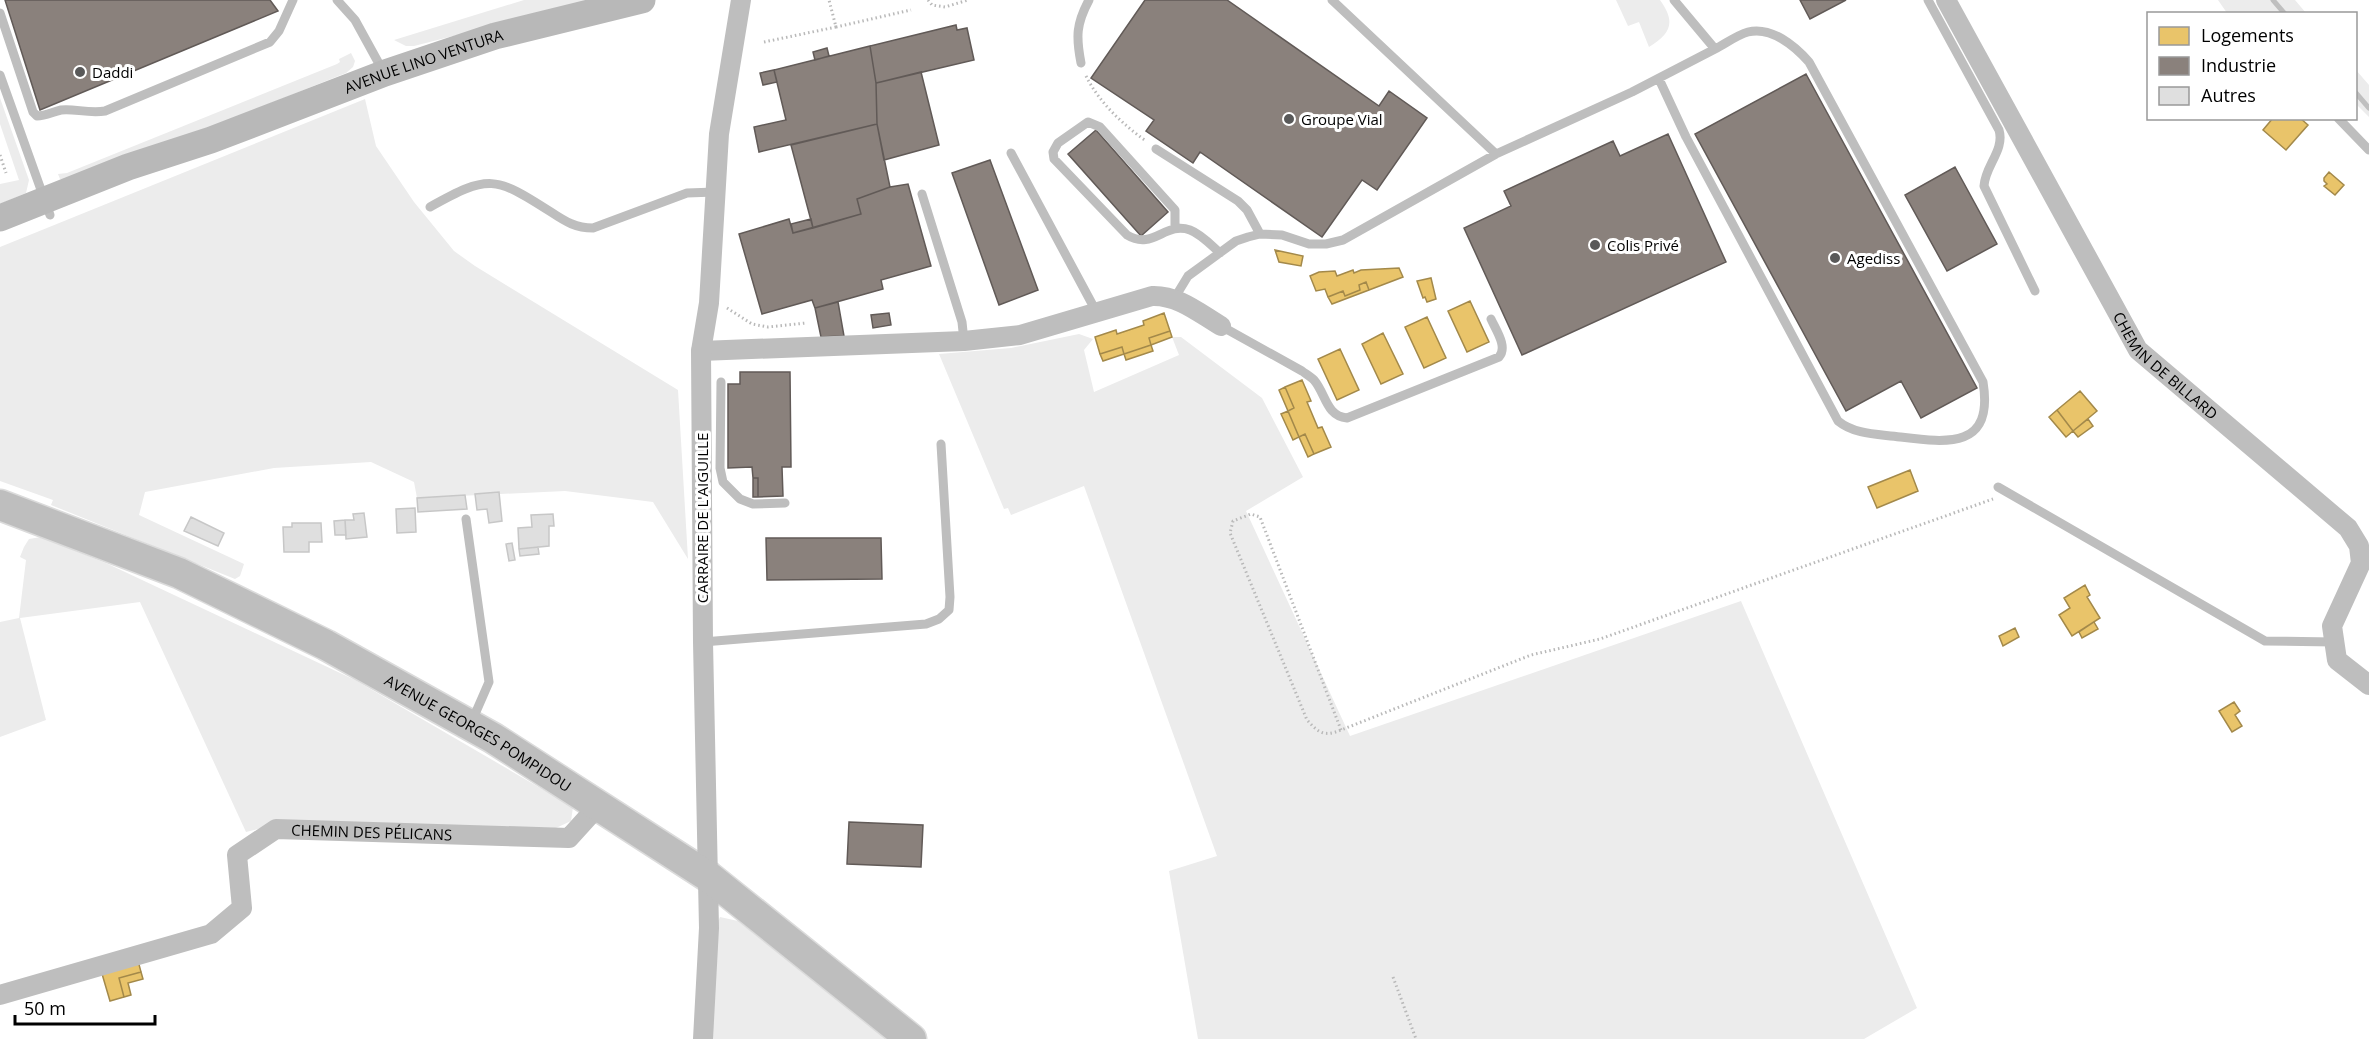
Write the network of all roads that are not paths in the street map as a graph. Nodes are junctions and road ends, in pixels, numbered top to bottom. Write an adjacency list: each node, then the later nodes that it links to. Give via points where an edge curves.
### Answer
1 (292, 0): 10 (lane, via 270,42 105,111 61,110 44,116 33,112)
2 (337, 0): 13 (lane, via 355,20)
3 (642, 0): 13 (main road, AVENUE LINO VENTURA, via 495,36)
4 (741, 0): 21 (street, CARRAIRE DE L'AIGUILLE, via 719,134)
5 (1089, 0): 12 (lane, via 1076,38)
6 (1332, 0): 20 (lane)
7 (1674, 0): 11 (lane)
8 (1928, 0): 30 (lane, via 1999,130 1999,147 1984,186)
9 (1946, 0): 44 (street, CHEMIN DE BILLARD, via 2138,350)
10 (0, 13)
11 (1714, 49): 15 (lane); 15 (lane, via 1749,31 1767,33 1797,48 1809,62 1983,382 1985,414 1977,428 1964,438 1927,440 1859,432 1838,421)
12 (1081, 63)
13 (384, 73): 23 (main road, AVENUE LINO VENTURA, via 211,140 128,167)
14 (0, 75): 23 (lane)
15 (1659, 79): 20 (lane)
16 (2339, 120): 18 (lane)
17 (1156, 149): 27 (lane, via 1238,201)
18 (2369, 150)
19 (1011, 153): 32 (lane)
20 (1496, 154): 27 (lane, via 1343,240 1309,244)
21 (715, 192): 24 (lane, via 687,193 593,228 569,224 501,183 464,188); 36 (street, CARRAIRE DE L'AIGUILLE)
22 (922, 194): 35 (lane, via 962,322)
23 (47, 207): 25 (main road, AVENUE LINO VENTURA); 28 (main road, AVENUE LINO VENTURA)
24 (430, 207)
25 (0, 218)
26 (1175, 228): 26 (lane, via 1146,241 1127,236 1054,159 1058,144 1088,122 1100,127 1175,210); 29 (lane, via 1194,232)
27 (1260, 234): 29 (lane, via 1236,241)
28 (0, 235)
29 (1220, 253): 31 (lane, via 1188,276)
30 (2035, 291)
31 (1174, 299): 32 (street, via 1152,296); 34 (street)
32 (1097, 313): 35 (street, via 1020,336)
33 (1491, 319): 34 (lane, via 1504,347 1500,357 1347,418 1333,413 1314,381 1302,371)
34 (1221, 326)
35 (964, 341): 36 (street)
36 (701, 351): 38 (street, CARRAIRE DE L'AIGUILLE)
37 (720, 382): 38 (lane)
38 (711, 430): 41 (lane, via 723,482 730,491 753,504); 45 (street, CARRAIRE DE L'AIGUILLE)
39 (941, 444): 45 (lane, via 951,597 949,610 939,619 926,624)
40 (1998, 488): 46 (lane, via 2265,641)
41 (785, 503)
42 (0, 505): 48 (main road, AVENUE GEORGES POMPIDOU, via 179,573 326,645)
43 (466, 519): 48 (lane, via 489,682)
44 (2364, 544): 46 (street, CHEMIN DE BILLARD, via 2361,563 2332,626)
45 (703, 642): 50 (street, CARRAIRE DE L'AIGUILLE)
46 (2334, 642): 47 (street, via 2337,660)
47 (2369, 685)
48 (470, 726): 49 (main road, AVENUE GEORGES POMPIDOU)
49 (598, 806): 50 (main road, AVENUE GEORGES POMPIDOU); 51 (street, CHEMIN DES PÉLICANS, via 569,838 276,829 237,855 242,908 211,934)
50 (708, 877): 52 (street, CARRAIRE DE L'AIGUILLE); 53 (main road, AVENUE GEORGES POMPIDOU)
51 (0, 995)
52 (703, 1039)
53 (911, 1039)

